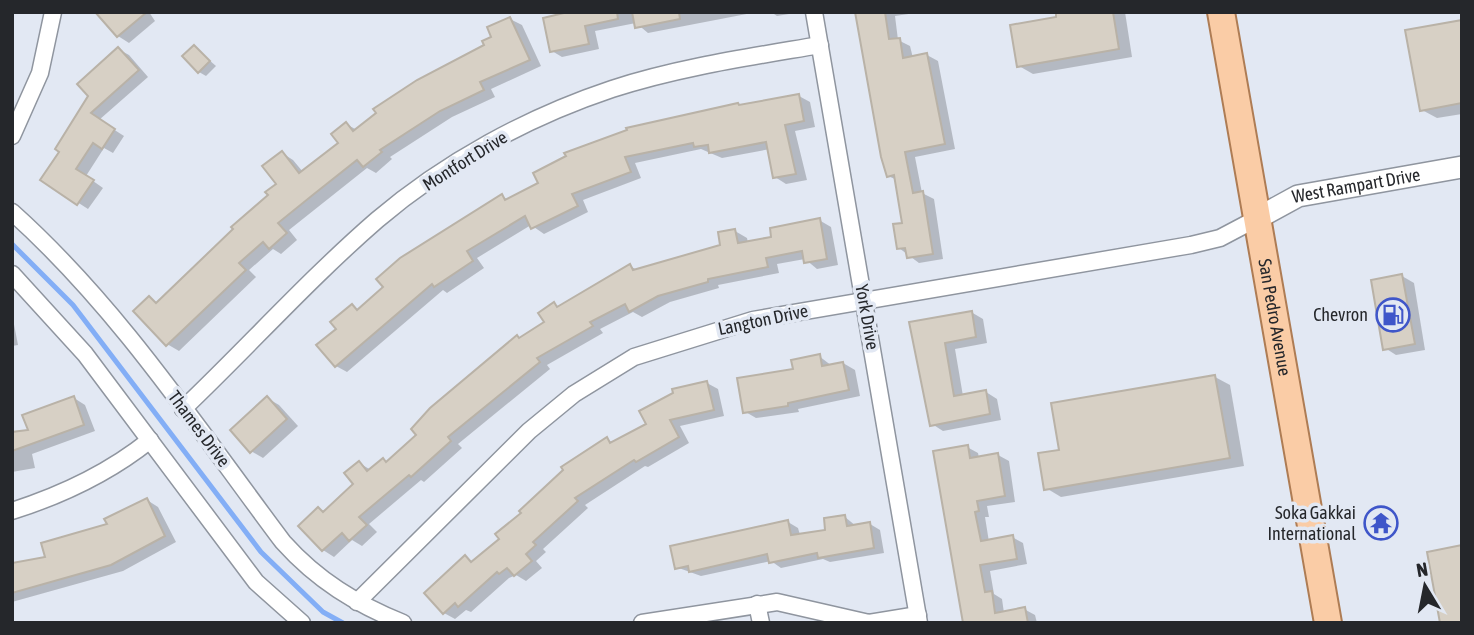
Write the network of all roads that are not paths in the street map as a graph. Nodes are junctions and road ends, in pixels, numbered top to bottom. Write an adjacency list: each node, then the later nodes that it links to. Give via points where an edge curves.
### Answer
1 (53, 12): 5 (street, via 40,73)
2 (814, 12): 4 (street, York Drive)
3 (1221, 12): 8 (main road, San Pedro Avenue)
4 (820, 45): 10 (street, York Drive); 11 (street, Montfort Drive, via 612,89 517,128 477,150 378,220)
5 (12, 136)
6 (1462, 167): 8 (street, West Rampart Drive, via 1298,196)
7 (12, 212): 11 (street, Thames Drive, via 101,302)
8 (1256, 219): 10 (street, Langton Drive, via 1220,239); 22 (main road, San Pedro Avenue)
9 (12, 274): 12 (street, via 85,354)
10 (864, 301): 14 (street, Langton Drive, via 753,320 634,356 574,394 529,432); 16 (street, York Drive)
11 (183, 409): 14 (street, Thames Drive, via 290,550)
12 (150, 440): 13 (street, via 97,476); 17 (street, via 257,582)
13 (12, 511)
14 (357, 602): 18 (street, Thames Drive)
15 (757, 604): 19 (street); 20 (street); 21 (street, via 777,603)
16 (918, 619): 21 (street)
17 (302, 623)
18 (402, 623)
19 (642, 623)
20 (761, 623)
21 (869, 623)
22 (1328, 623)

